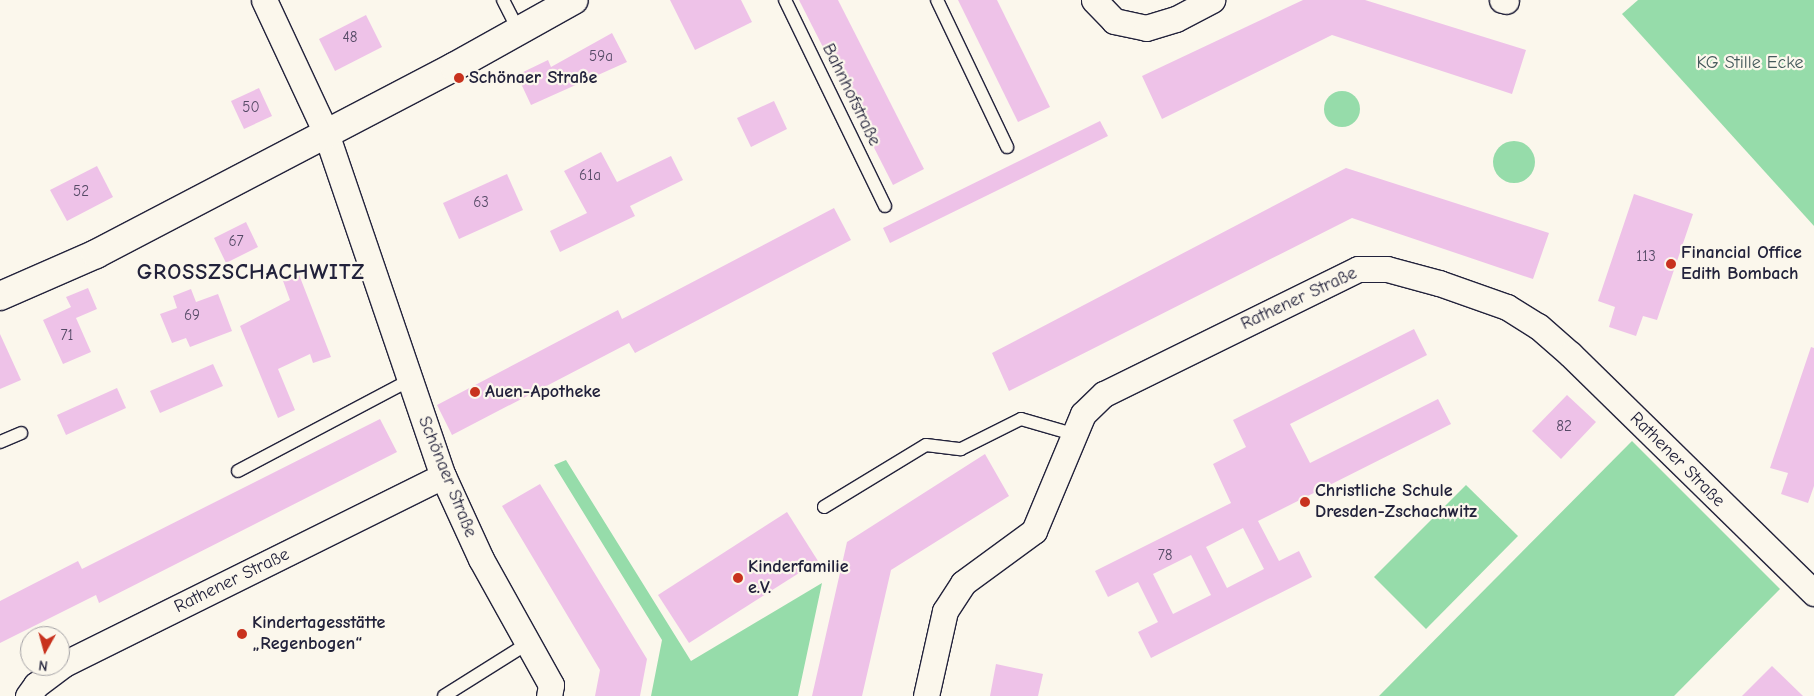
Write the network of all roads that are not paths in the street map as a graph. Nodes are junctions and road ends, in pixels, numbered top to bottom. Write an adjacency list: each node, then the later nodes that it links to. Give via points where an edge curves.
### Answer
1 (264, 0): 9 (street, Schönaer Straße)
2 (502, 0): 8 (lane)
3 (574, 0): 8 (street)
4 (785, 0): 11 (lane, Bahnhofstraße)
5 (937, 0): 10 (lane)
6 (1094, 0): 7 (street, via 1114,21 1146,28 1176,19)
7 (1212, 0)
8 (520, 30): 9 (street)
9 (326, 133): 12 (street, via 96,254); 13 (street, Schönaer Straße)
10 (1007, 147)
11 (885, 206)
12 (0, 296)
13 (410, 380): 17 (lane); 18 (street, Schönaer Straße)
14 (22, 433): 16 (lane)
15 (1073, 434): 19 (lane, via 1021,419 961,449 926,445); 20 (street, Rathener Straße, via 1083,414 1104,394 1358,269 1387,269 1506,307 1538,326); 25 (street, Rathener Straße, via 1051,496 1034,530 964,583 945,611)
16 (0, 442)
17 (238, 471)
18 (444, 476): 21 (street, Schönaer Straße, via 481,559); 22 (street, Rathener Straße, via 64,664 36,685)
19 (824, 507)
20 (1814, 593)
21 (528, 643): 23 (lane); 24 (street, Schönaer Straße, via 551,685)
22 (28, 696)
23 (444, 696)
24 (549, 696)
25 (926, 696)

